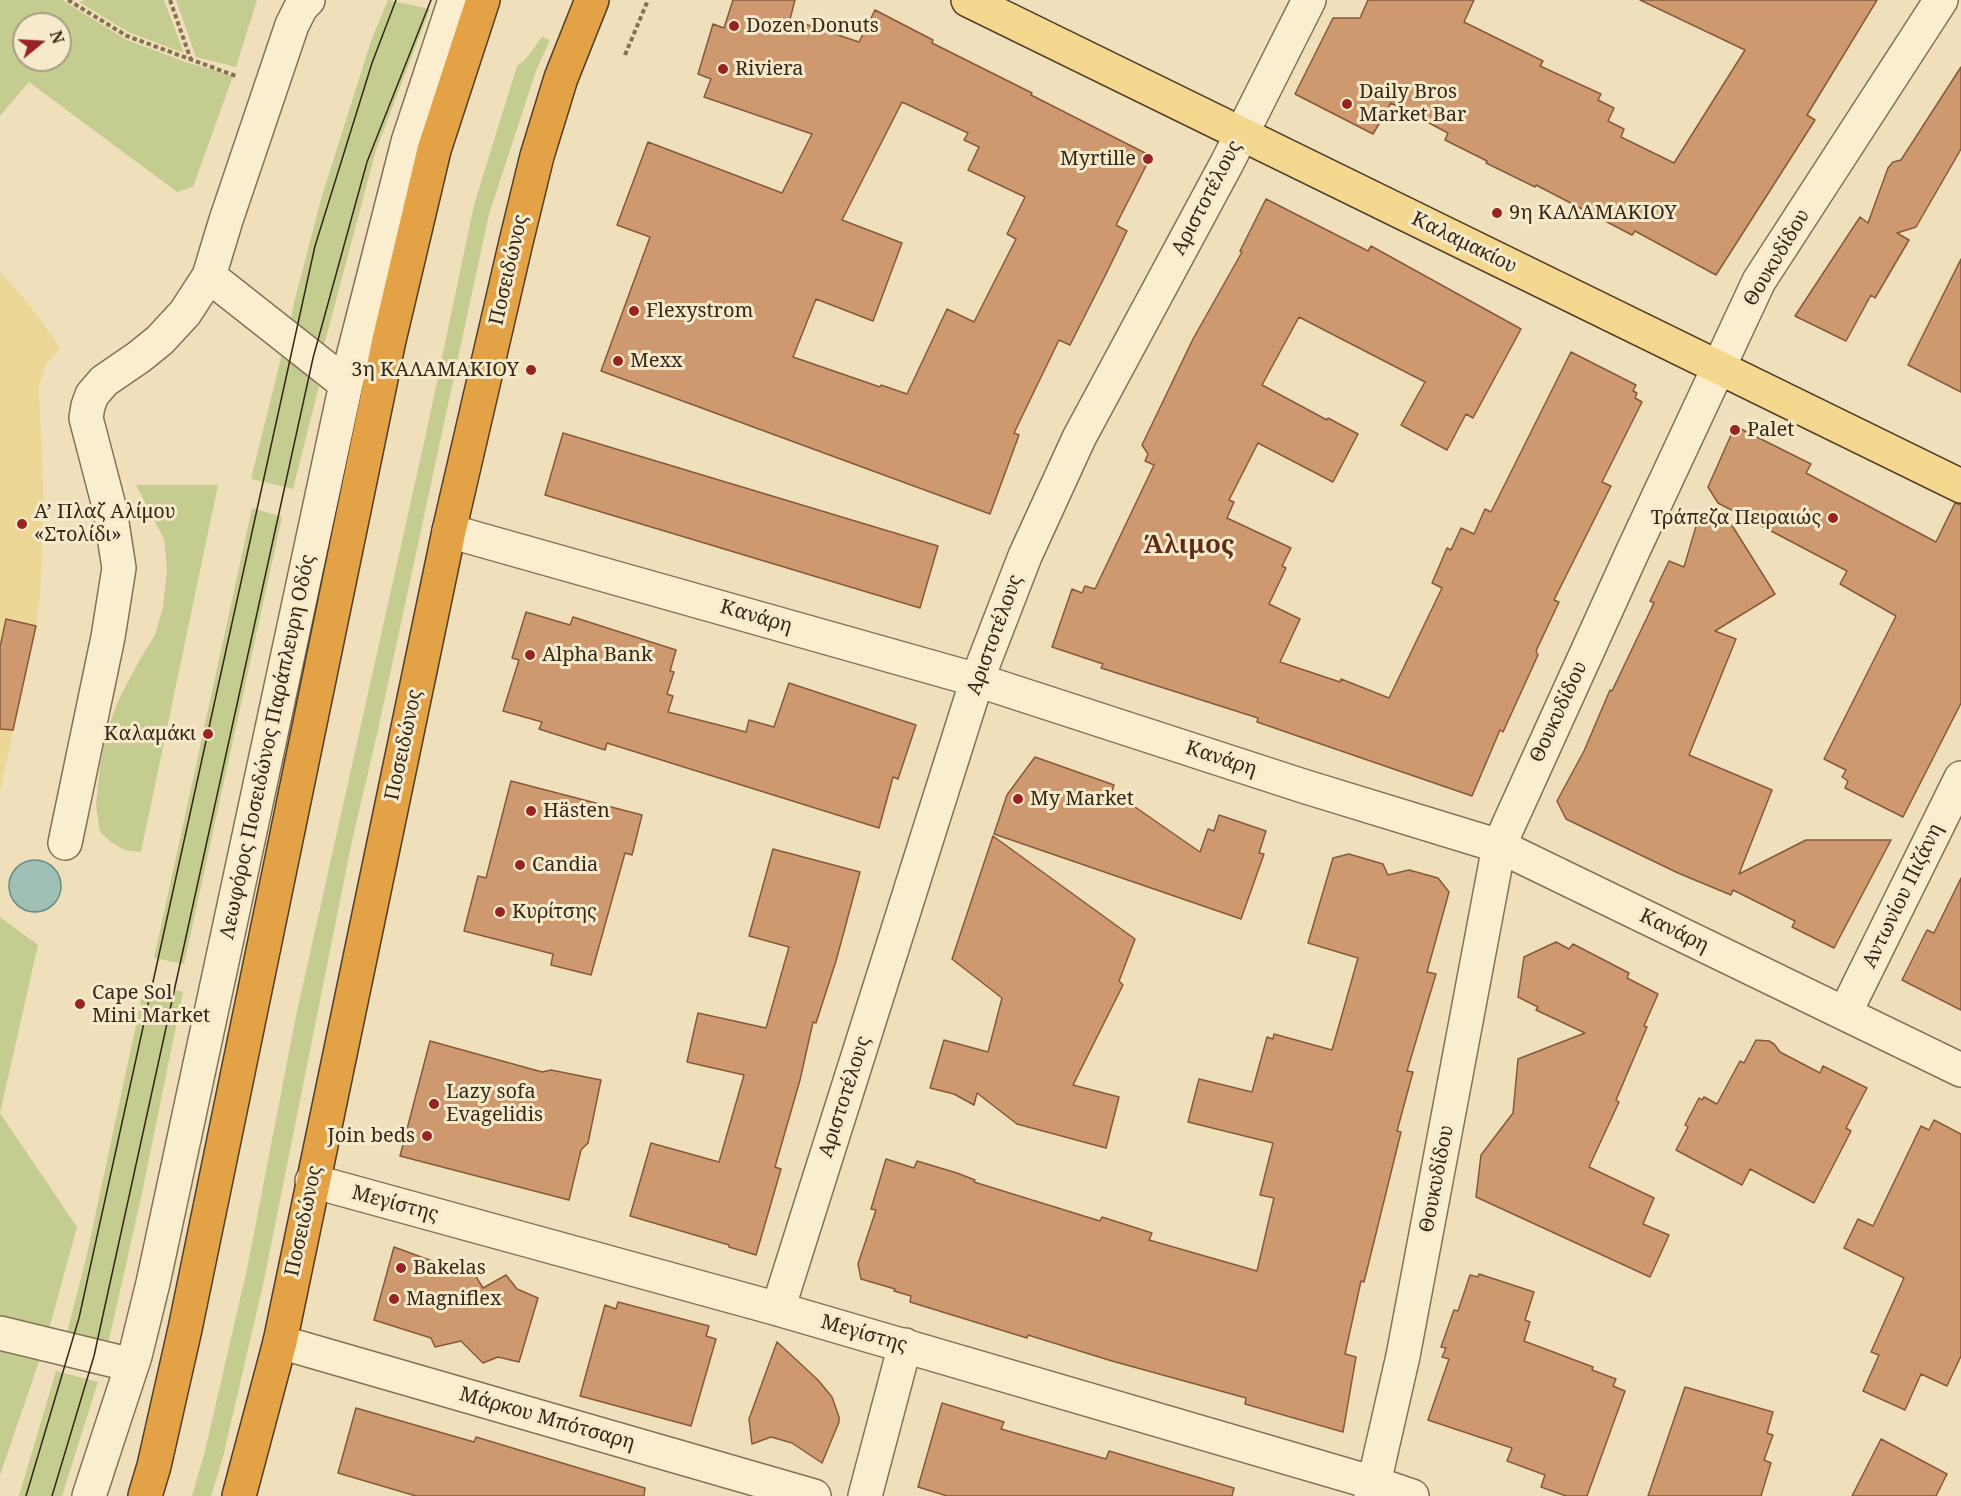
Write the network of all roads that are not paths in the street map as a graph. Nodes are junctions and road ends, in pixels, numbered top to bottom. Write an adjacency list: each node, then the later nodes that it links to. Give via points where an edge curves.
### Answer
1 (308, 0): 11 (street, via 292,25)
2 (455, 0): 13 (street, Λεωφόρος Ποσειδώνος Παράπλευρη Οδός, via 408,142)
3 (483, 0): 24 (highway, via 434,150 392,329)
4 (592, 0): 15 (highway, Ποσειδώνος, via 561,78 537,156)
5 (968, 0): 10 (main road, Καλαμακίου)
6 (1309, 0): 10 (street, Αριστοτέλους)
7 (1941, 0): 12 (street, Θουκυδίδου, via 1759,281)
8 (1956, 0): 9 (street)
9 (1961, 5)
10 (1241, 134): 12 (main road, Καλαμακίου); 16 (street, Αριστοτέλους, via 1079,438 1024,556)
11 (209, 276): 13 (street); 18 (street, via 185,313 160,340 104,381 88,406 86,418 110,510 118,568 108,637)
12 (1718, 367): 14 (main road, Καλαμακίου); 19 (street, Θουκυδίδου)
13 (346, 384): 28 (street, Λεωφόρος Ποσειδώνος Παράπλευρη Οδός)
14 (1961, 486)
15 (449, 531): 16 (street, Κανάρη); 22 (highway, Ποσειδώνος)
16 (977, 680): 19 (street, Κανάρη); 23 (street, Αριστοτέλους)
17 (1961, 778): 20 (street, Αντωνίου Πιζάνη)
18 (65, 843)
19 (1499, 846): 20 (street, Κανάρη); 29 (street, Θουκυδίδου, via 1403,1356)
20 (1845, 1013): 21 (street, Κανάρη)
21 (1961, 1070)
22 (312, 1181): 23 (street, Μεγίστης); 26 (highway, Ποσειδώνος)
23 (778, 1309): 27 (street, Μεγίστης)
24 (185, 1329): 28 (street); 31 (highway)
25 (0, 1333): 28 (street)
26 (280, 1342): 32 (highway, Ποσειδώνος); 33 (street, Μάρκου Μπότσαρη)
27 (905, 1346): 29 (street, Μεγίστης); 34 (street)
28 (134, 1360): 30 (street, Λεωφόρος Ποσειδώνος Παράπλευρη Οδός)
29 (1373, 1489): 35 (street, Μεγίστης)
30 (89, 1496)
31 (145, 1496)
32 (239, 1496)
33 (814, 1496)
34 (865, 1496)
35 (1412, 1496)

